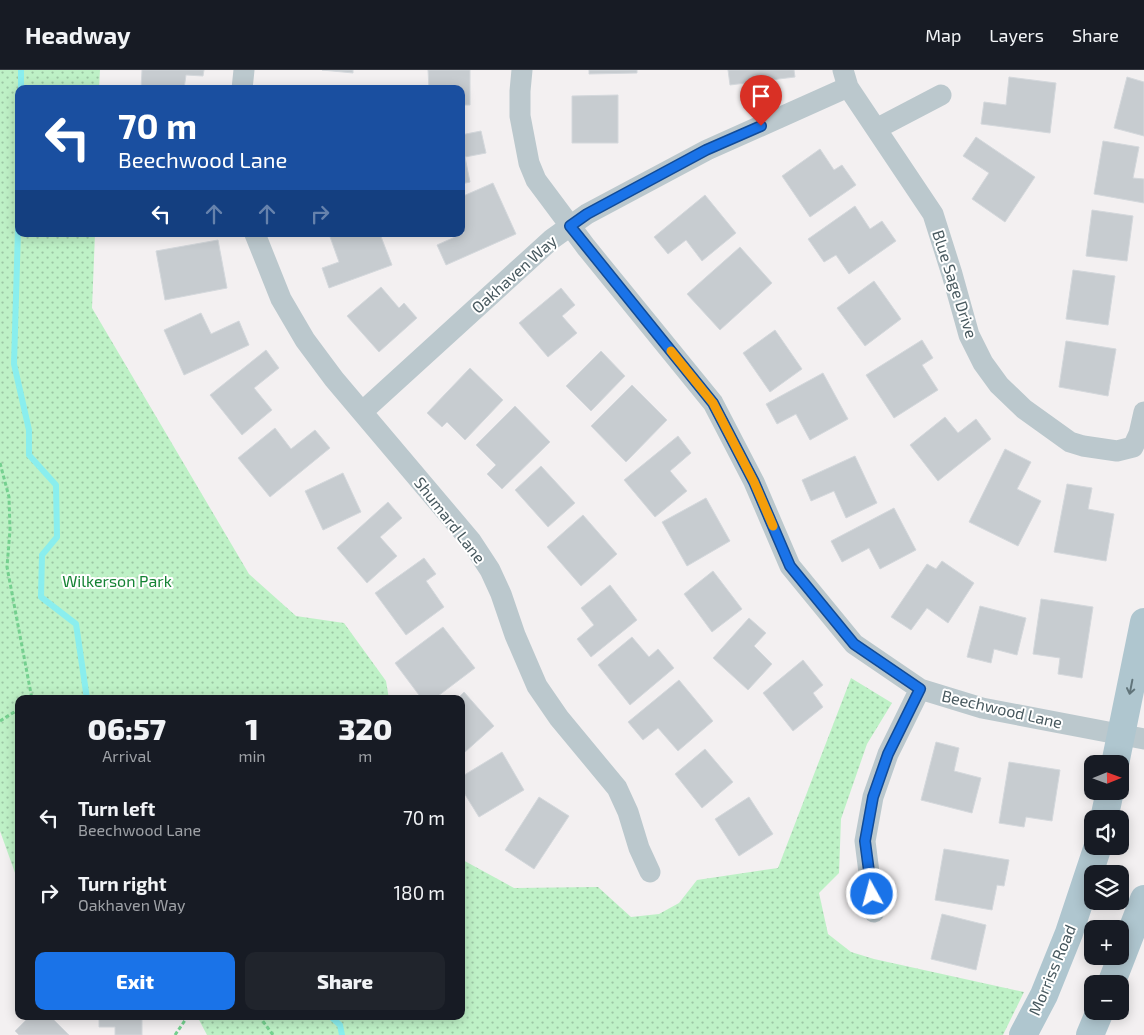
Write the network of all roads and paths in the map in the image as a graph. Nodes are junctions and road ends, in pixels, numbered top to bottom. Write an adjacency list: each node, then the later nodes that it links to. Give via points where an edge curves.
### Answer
1 (244, 70): 4 (street)
2 (522, 70): 7 (street, Beechwood Lane, via 520,116 529,163 536,180)
3 (846, 78): 6 (street, Blue Sage Drive); 7 (street, Oakhaven Way, via 706,150)
4 (242, 85)
5 (940, 95): 6 (street)
6 (876, 129): 10 (street, Blue Sage Drive, via 933,214 969,335 999,385 1024,409 1070,442 1083,446 1117,451 1133,447)
7 (570, 226): 9 (street, Oakhaven Way); 13 (street, Beechwood Lane, via 713,403 754,482 790,566 854,644)
8 (256, 237): 9 (street, Shumard Lane, via 286,308 317,356)
9 (362, 412): 20 (street, Shumard Lane, via 471,541 490,570 538,686 559,718 617,788)
10 (1144, 412)
11 (0, 463): 14 (path, via 9,497 6,567)
12 (1144, 622): 17 (main road, one-way to 17)
13 (920, 689): 17 (street, Beechwood Lane, via 982,708); 22 (street, via 888,754 873,797 865,841)
14 (31, 695)
15 (15, 711): 16 (path)
16 (0, 720)
17 (1133, 736): 18 (main road)
18 (1121, 755)
19 (1095, 855): 29 (main road, Morriss Road, via 1069,933 1044,995)
20 (650, 872)
21 (1144, 899): 23 (main road)
22 (874, 912)
23 (1114, 975)
24 (185, 1020): 27 (path)
25 (262, 1020): 28 (path)
26 (1096, 1020): 30 (main road)
27 (175, 1035)
28 (273, 1035)
29 (1023, 1035)
30 (1090, 1035)

